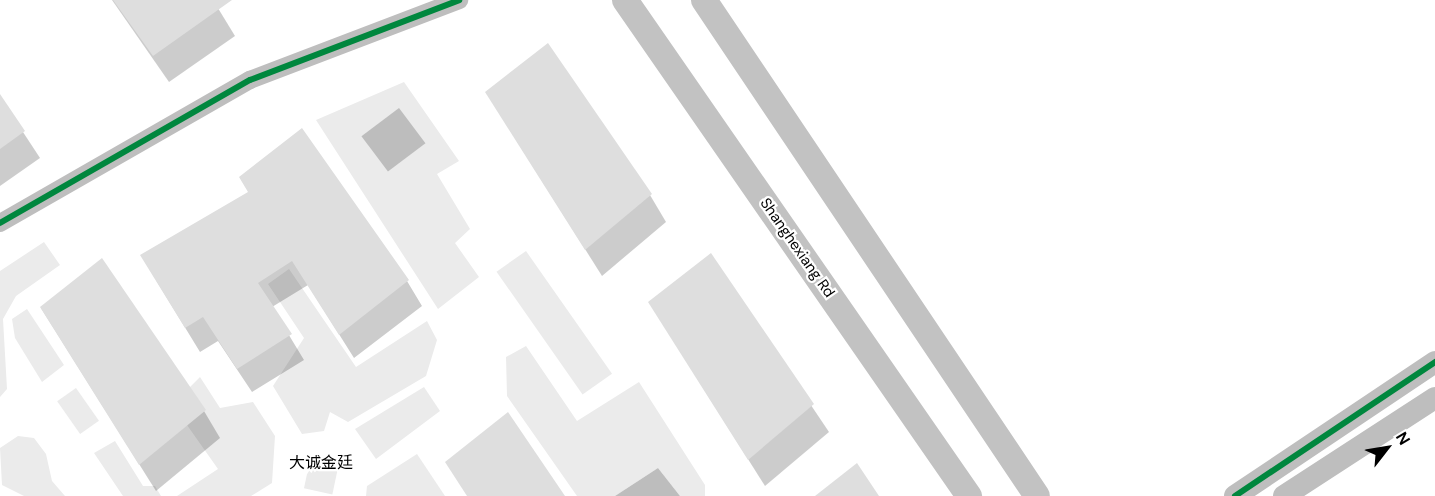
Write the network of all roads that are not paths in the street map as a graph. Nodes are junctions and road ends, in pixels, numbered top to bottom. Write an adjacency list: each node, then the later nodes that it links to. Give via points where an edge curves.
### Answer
1 (459, 0): 4 (street, via 250,80)
2 (625, 0): 7 (main road, Shanghexiang Rd)
3 (704, 0): 8 (main road)
4 (0, 223)
5 (1435, 362): 9 (street)
6 (1435, 398): 10 (street)
7 (969, 496)
8 (1037, 496)
9 (1235, 496)
10 (1284, 496)

